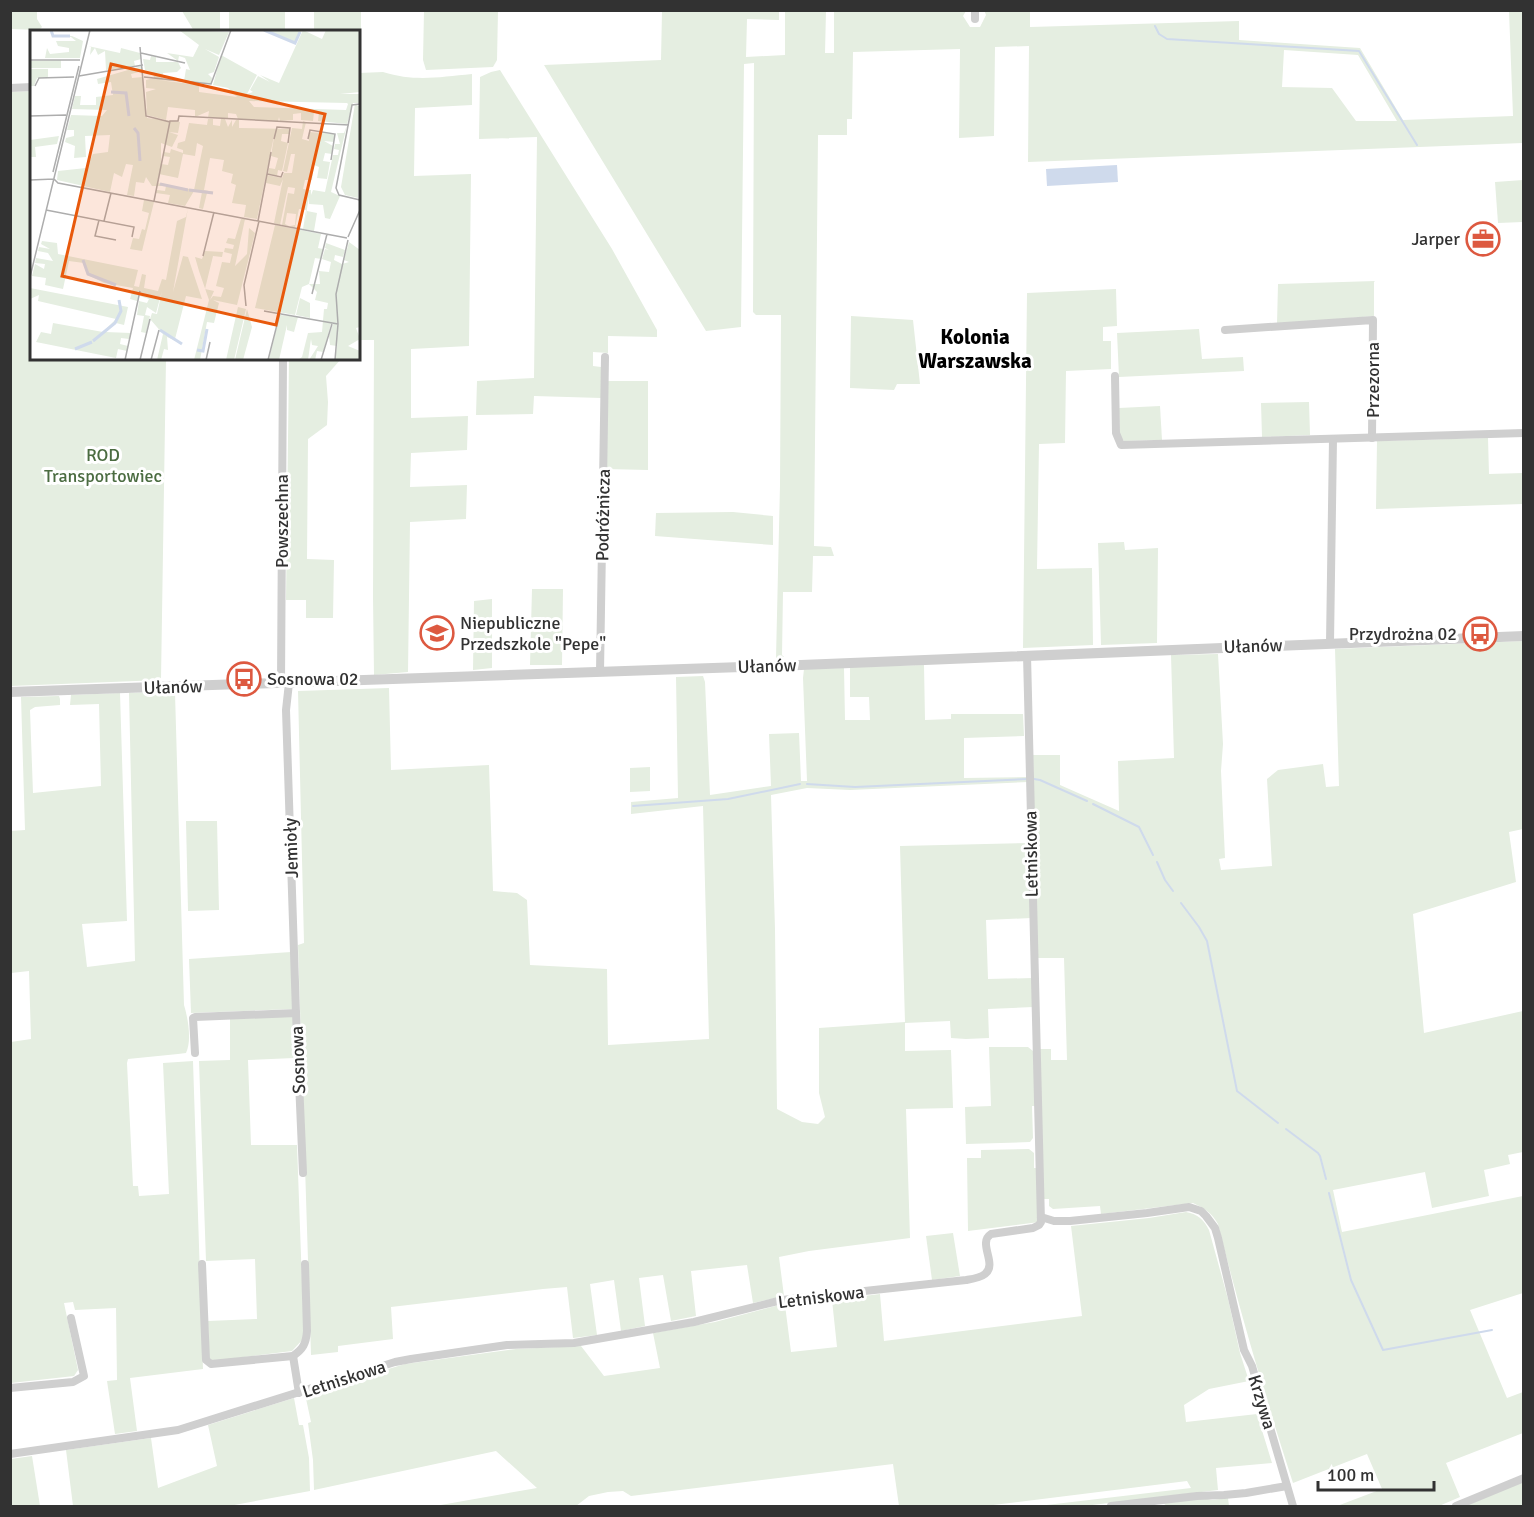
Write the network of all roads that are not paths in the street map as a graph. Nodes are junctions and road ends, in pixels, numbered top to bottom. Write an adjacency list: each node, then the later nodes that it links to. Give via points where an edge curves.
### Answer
1 (30, 87): 2 (street)
2 (10, 88)
3 (1225, 330): 8 (street, Przezorna, via 1373,321)
4 (605, 357): 13 (street, Podróżnicza)
5 (283, 360): 14 (street, Powszechna)
6 (1115, 376): 9 (street, via 1116,433 1120,445)
7 (1524, 433): 8 (street, Przezorna)
8 (1372, 438): 9 (street)
9 (1333, 439): 11 (street)
10 (1524, 636): 11 (street, Ułanów)
11 (1330, 643): 12 (street, Ułanów)
12 (1028, 656): 13 (street, Ułanów); 19 (street, Letniskowa)
13 (600, 672): 14 (street, Ułanów)
14 (285, 683): 15 (street, Ułanów); 16 (street, Jemioły)
15 (10, 692)
16 (296, 1013): 17 (street, Sosnowa, via 195,1017); 18 (street, Sosnowa)
17 (195, 1053)
18 (303, 1173)
19 (1041, 1217): 25 (street, Letniskowa, via 1039,1225 1033,1228 987,1236 988,1270 975,1278 782,1300 694,1322 574,1343 507,1345 411,1359); 28 (street, Krzywa, via 1070,1221 1189,1207 1206,1216 1215,1228 1244,1350)
20 (202, 1264): 23 (street, via 207,1362)
21 (305, 1264): 23 (street, via 306,1342)
22 (71, 1318): 24 (street, via 84,1376 73,1382)
23 (293, 1356): 25 (street)
24 (10, 1388)
25 (299, 1393): 26 (street, Letniskowa, via 178,1430)
26 (10, 1454)
27 (1524, 1478): 31 (street)
28 (1287, 1486): 29 (street); 30 (street, Krzywa)
29 (1111, 1506)
30 (1293, 1506)
31 (1456, 1506)

